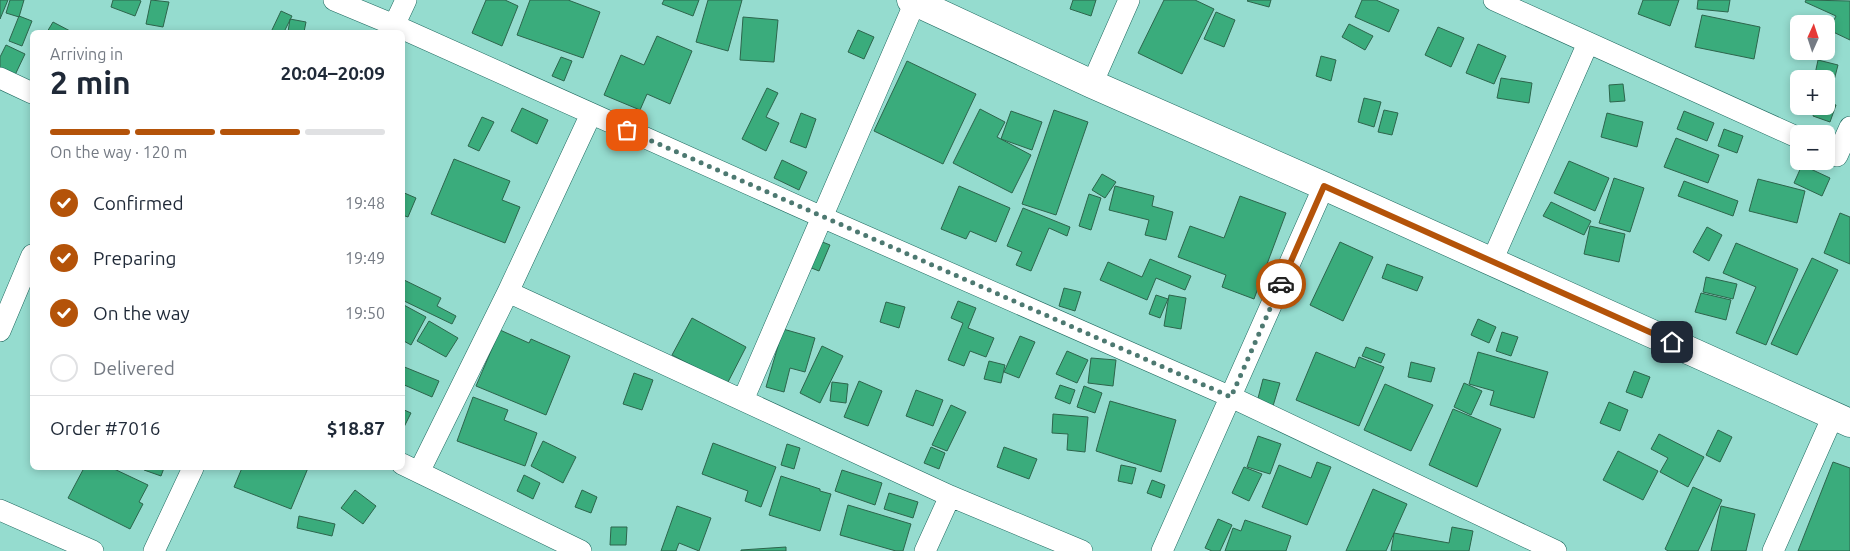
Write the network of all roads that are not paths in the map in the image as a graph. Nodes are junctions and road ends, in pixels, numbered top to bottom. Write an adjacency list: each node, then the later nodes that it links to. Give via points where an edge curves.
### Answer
1 (334, 0): 6 (street)
2 (406, 0): 6 (street)
3 (1129, 0): 10 (street)
4 (1494, 0): 8 (street)
5 (913, 1): 10 (street); 17 (street)
6 (393, 29)
7 (405, 34): 12 (street)
8 (1588, 43): 14 (street); 19 (street)
9 (0, 78): 11 (street)
10 (1092, 84): 16 (street)
11 (30, 92)
12 (591, 114): 17 (street); 20 (street)
13 (1850, 127): 15 (street)
14 (1790, 134)
15 (1838, 156)
16 (1324, 186): 19 (street); 22 (street)
17 (822, 217): 22 (street); 23 (street)
18 (30, 261): 21 (street)
19 (1492, 261): 24 (street)
20 (508, 292): 23 (street); 25 (street)
21 (0, 330)
22 (1231, 397): 34 (street); 35 (street)
23 (743, 400): 27 (street)
24 (1842, 419): 36 (street)
25 (411, 468): 31 (street)
26 (192, 470): 30 (street)
27 (950, 496): 32 (street); 33 (street)
28 (0, 510): 29 (street)
29 (93, 551)
30 (154, 551)
31 (581, 551)
32 (925, 551)
33 (1082, 551)
34 (1162, 551)
35 (1556, 551)
36 (1773, 551)

